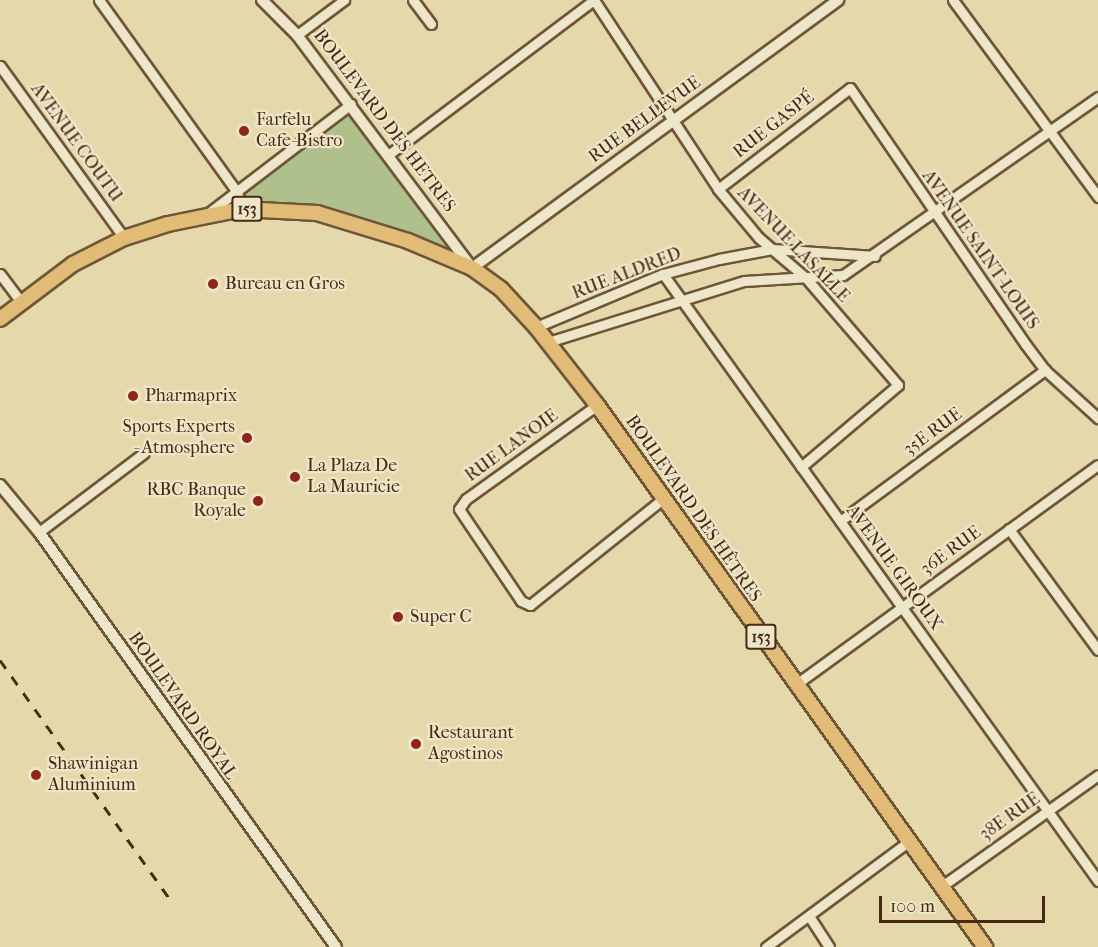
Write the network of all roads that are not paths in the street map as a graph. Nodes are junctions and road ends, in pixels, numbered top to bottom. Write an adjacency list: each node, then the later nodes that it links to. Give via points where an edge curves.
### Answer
1 (99, 0): 18 (street)
2 (262, 0): 9 (street, BOULEVARD DES HETRES)
3 (344, 0): 9 (street)
4 (413, 0): 8 (street)
5 (594, 0): 14 (street, AVENUE LASALLE); 16 (street)
6 (838, 0): 14 (street, RUE BELLEVUE)
7 (953, 0): 15 (street)
8 (432, 24)
9 (297, 35): 13 (street, BOULEVARD DES HETRES)
10 (0, 66): 23 (street, AVENUE COUTU)
11 (850, 88): 17 (street, RUE GASPÉ); 21 (street, AVENUE SAINT-LOUIS)
12 (1098, 97): 15 (street, RUE ALDRED)
13 (351, 104): 16 (street, BOULEVARD DES HETRES); 18 (street)
14 (672, 120): 17 (street, AVENUE LASALLE); 26 (street, RUE BELLEVUE)
15 (1050, 131): 19 (street); 21 (street, RUE ALDRED)
16 (388, 155): 26 (street, BOULEVARD DES HETRES)
17 (718, 189): 24 (street, AVENUE LASALLE)
18 (237, 192): 20 (street); 22 (street)
19 (1098, 197)
20 (242, 209): 22 (main road, 153); 26 (main road, 153, via 317,213 408,241)
21 (934, 214): 25 (street, RUE ALDRED); 35 (street, AVENUE SAINT-LOUIS)
22 (205, 216): 23 (main road, 153)
23 (124, 238): 31 (main road, 153, via 73,264)
24 (772, 249): 25 (street, RUE ALDRED); 28 (street, RUE ALDRED); 29 (street, AVENUE LASALLE)
25 (875, 256): 29 (street, RUE ALDRED, via 843,275)
26 (472, 268): 33 (main road, 153, via 501,290)
27 (0, 274): 31 (street)
28 (663, 274): 30 (street, AVENUE GIROUX); 33 (street, RUE ALDRED)
29 (806, 278): 30 (street, RUE ALDRED, via 744,281); 40 (street, AVENUE LASALLE, via 898,385)
30 (681, 299): 34 (street, RUE ALDRED); 40 (street, AVENUE GIROUX)
31 (22, 303): 32 (main road, 153)
32 (0, 319)
33 (536, 327): 34 (main road, BOULEVARD DES HÊTRES / 153)
34 (548, 342): 36 (main road, BOULEVARD DES HÊTRES / 153)
35 (1045, 370): 37 (street, AVENUE SAINT-LOUIS); 43 (street, 35E RUE)
36 (597, 405): 42 (main road, BOULEVARD DES HÊTRES / 153); 42 (street, RUE LANOIE, via 466,499 459,509 520,601 530,605)
37 (1098, 418)
38 (144, 453): 45 (street)
39 (1098, 465): 44 (street, 36E RUE)
40 (801, 467): 43 (street, AVENUE GIROUX)
41 (0, 485): 45 (street, BOULEVARD ROYAL)
42 (664, 498): 48 (main road, BOULEVARD DES HÊTRES / 153)
43 (840, 521): 46 (street, AVENUE GIROUX)
44 (1009, 529): 46 (street, 36E RUE); 47 (street)
45 (39, 532): 55 (street, BOULEVARD ROYAL)
46 (902, 607): 48 (street, 36E RUE); 50 (street, AVENUE GIROUX)
47 (1098, 650)
48 (795, 685): 51 (main road, BOULEVARD DES HÊTRES / 153)
49 (1098, 775): 50 (street, 38E RUE)
50 (1047, 811): 52 (street, AVENUE GIROUX); 53 (street, 38E RUE)
51 (909, 841): 53 (main road, BOULEVARD DES HÊTRES / 153); 54 (street)
52 (1098, 881)
53 (942, 886): 58 (main road, BOULEVARD DES HÊTRES / 153)
54 (808, 916): 56 (street); 57 (street)
55 (336, 947)
56 (766, 947)
57 (829, 947)
58 (985, 947)

